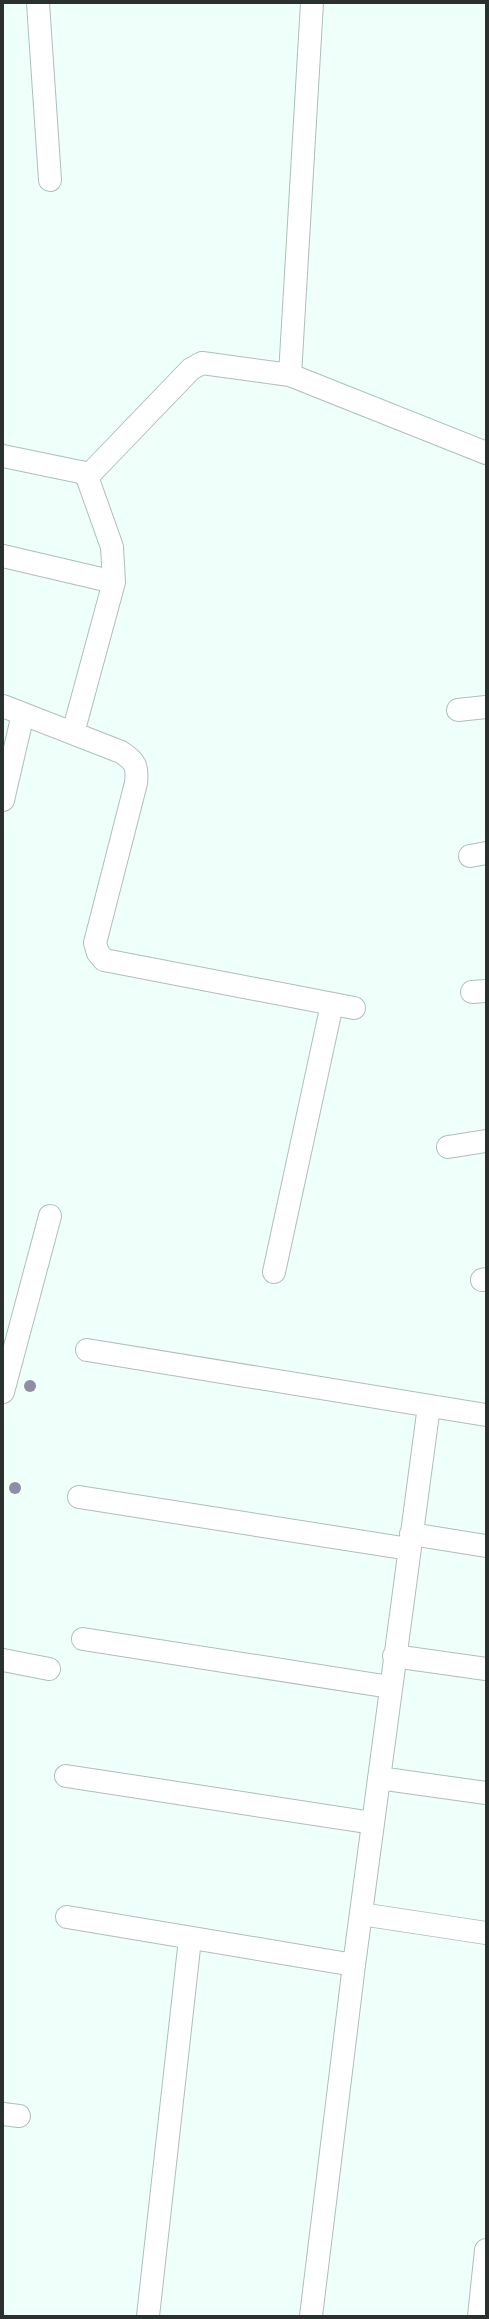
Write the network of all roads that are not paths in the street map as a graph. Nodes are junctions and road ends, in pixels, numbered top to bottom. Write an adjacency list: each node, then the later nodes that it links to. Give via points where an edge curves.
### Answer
1 (38, 3): 3 (street)
2 (312, 3): 4 (street)
3 (50, 180)
4 (290, 375): 5 (street); 7 (street, via 197,364 94,472)
5 (486, 453)
6 (3, 456): 7 (street)
7 (86, 474): 9 (street, via 112,547)
8 (3, 556): 9 (street)
9 (114, 582): 14 (street)
10 (3, 706): 13 (street)
11 (486, 707): 12 (street)
12 (458, 710)
13 (23, 714): 14 (street); 15 (street)
14 (72, 733): 16 (street, via 121,752 134,760 137,770 136,783 94,943 104,960)
15 (3, 800)
16 (332, 1004): 17 (street); 21 (street)
17 (354, 1008)
18 (486, 1141): 19 (street)
19 (448, 1147)
20 (50, 1216): 23 (street)
21 (274, 1272)
22 (87, 1350): 24 (street)
23 (3, 1392)
24 (429, 1406): 25 (street); 27 (street)
25 (486, 1415)
26 (79, 1497): 27 (street)
27 (410, 1541): 28 (street); 30 (street)
28 (486, 1546)
29 (83, 1639): 34 (street)
30 (394, 1656): 33 (street); 34 (street)
31 (3, 1660): 32 (street)
32 (48, 1669)
33 (486, 1669)
34 (390, 1687): 36 (street)
35 (66, 1776): 38 (street)
36 (379, 1778): 37 (street); 38 (street)
37 (486, 1793)
38 (373, 1823): 39 (street)
39 (361, 1914): 41 (street); 43 (street)
40 (67, 1917): 42 (street)
41 (486, 1933)
42 (190, 1939): 43 (street); 45 (street)
43 (354, 1965): 46 (street)
44 (486, 2250): 47 (street)
45 (148, 2316)
46 (311, 2316)
47 (479, 2316)

